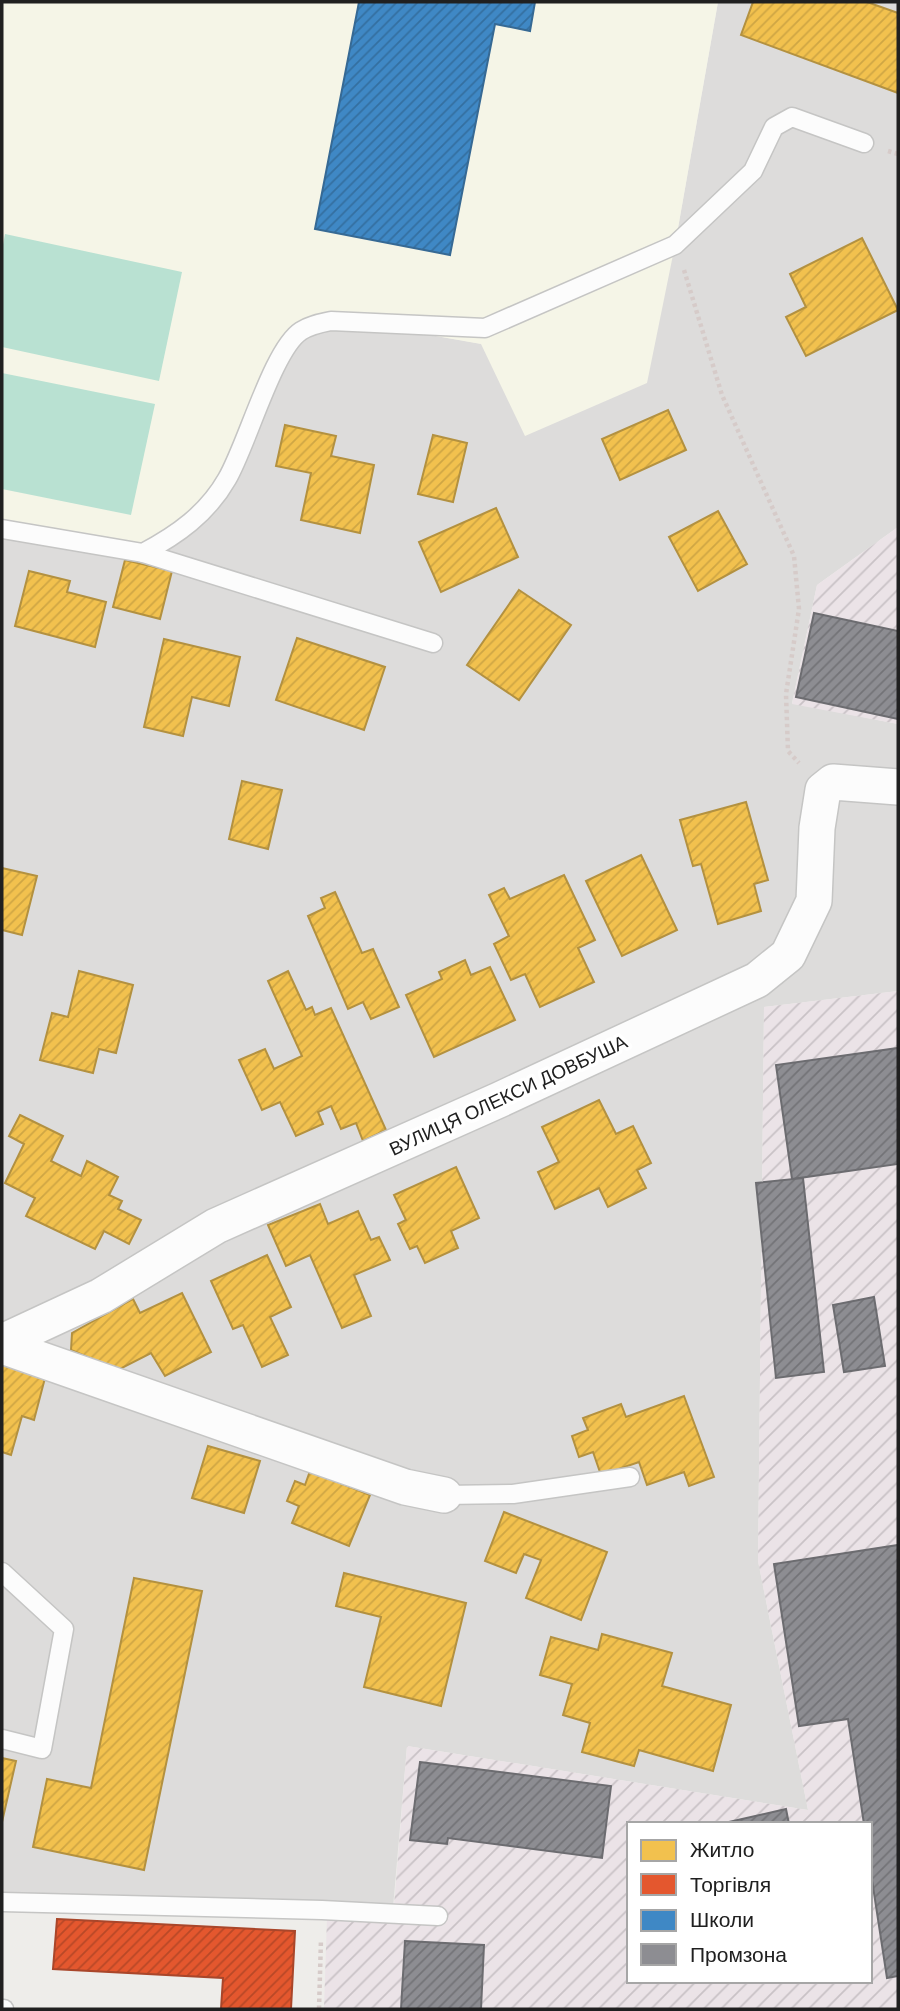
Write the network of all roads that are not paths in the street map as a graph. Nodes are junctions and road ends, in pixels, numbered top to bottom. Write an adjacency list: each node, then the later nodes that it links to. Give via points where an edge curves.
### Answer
1 (864, 143): 3 (lane, via 792,117 774,127 753,172 675,245 485,328 331,321 299,331 285,347 226,482 191,523)
2 (2, 529): 3 (lane)
3 (143, 553): 4 (lane)
4 (433, 643)
5 (898, 787): 6 (street, ВУЛИЦЯ ОЛЕКСИ ДОВБУША, via 833,782 823,790 814,901 788,955 757,980 216,1226 101,1296)
6 (2, 1344): 8 (street, ВУЛИЦЯ ОЛЕКСИ ДОВБУША, via 405,1487)
7 (630, 1477): 8 (lane, ВУЛИЦЯ ОЛЕКСИ ДОВБУША, via 513,1494)
8 (444, 1495)
9 (2, 1572): 10 (lane, via 64,1629 42,1749)
10 (2, 1739)
11 (2, 1902): 12 (lane)
12 (438, 1916)

